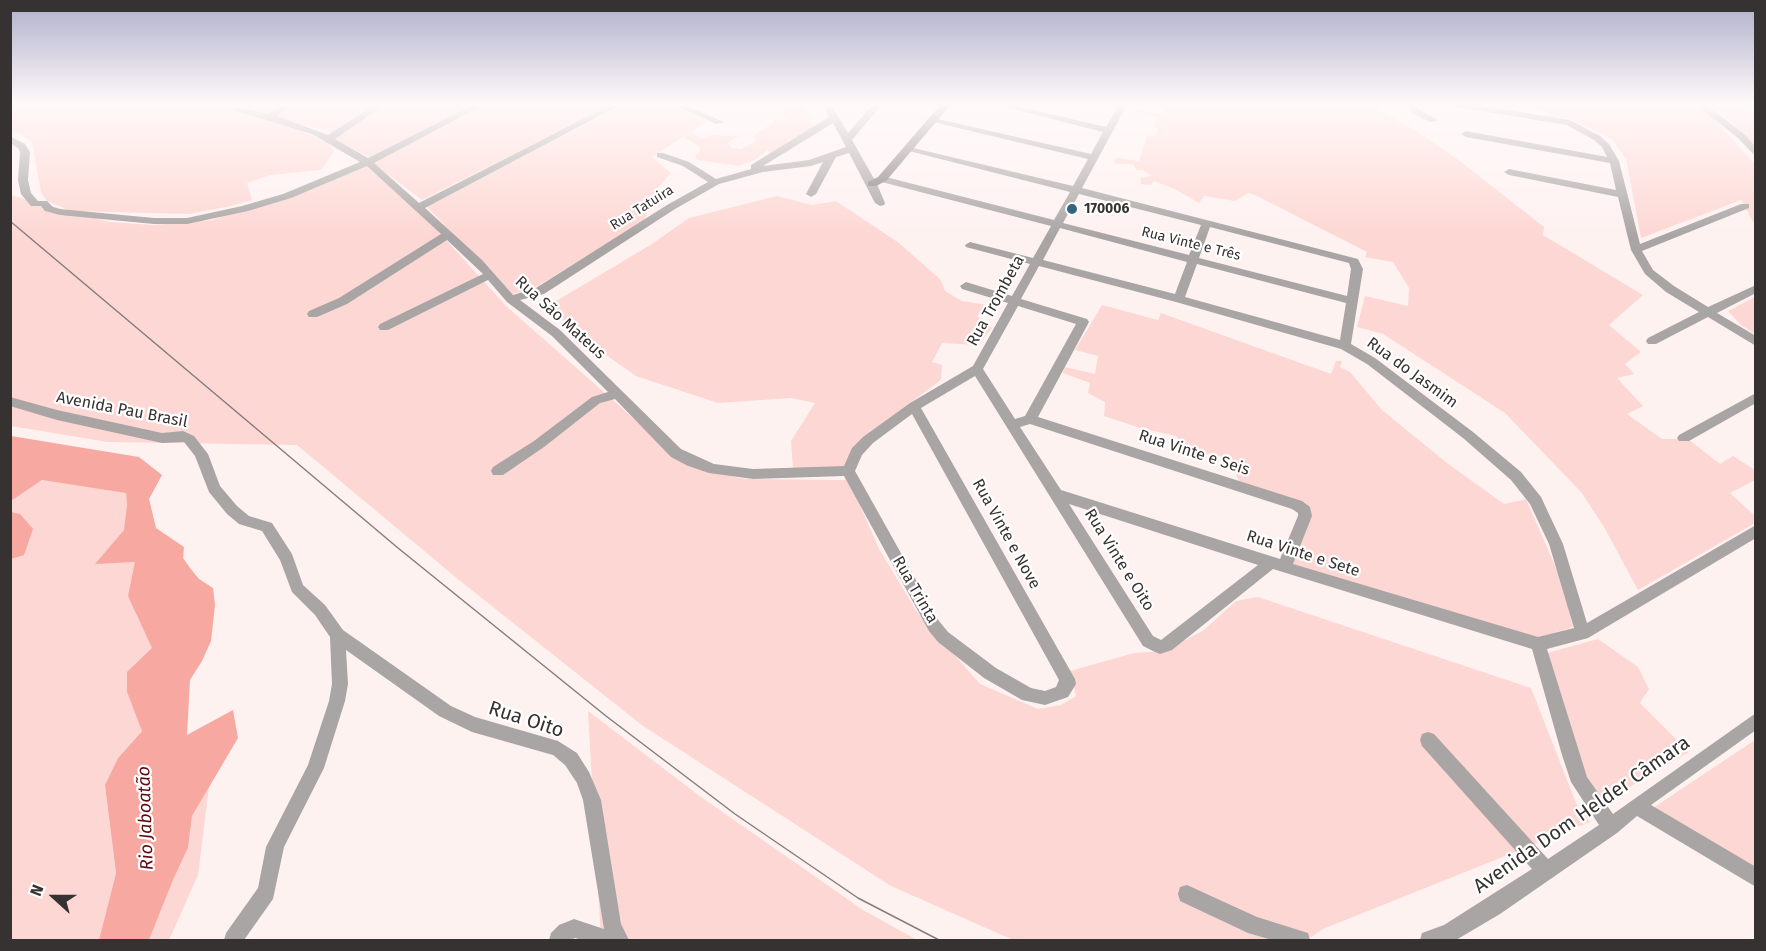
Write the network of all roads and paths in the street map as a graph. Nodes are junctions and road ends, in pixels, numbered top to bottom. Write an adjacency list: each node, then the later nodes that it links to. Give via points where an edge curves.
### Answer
1 (23, 147): 17 (street, via 26,194 35,204 44,203 60,212 154,221 187,221 257,206)
2 (345, 147): 17 (street, Rua São Mateus)
3 (396, 147): 17 (street)
4 (535, 147): 27 (street)
5 (787, 147): 18 (street)
6 (843, 147): 13 (street, Rua Tatuira)
7 (851, 147): 21 (street)
8 (1050, 147): 15 (street)
9 (1100, 147): 15 (street, Rua Trombeta)
10 (1539, 147): 16 (street)
11 (1607, 147): 16 (street)
12 (908, 148): 21 (street); 22 (street)
13 (832, 154): 18 (street, Rua Tatuira, via 807,164); 23 (street)
14 (660, 155): 20 (street, via 686,164)
15 (1094, 158): 22 (street, Rua Trombeta)
16 (1614, 161): 24 (street)
17 (368, 162): 27 (street, Rua São Mateus)
18 (747, 172): 20 (street, Rua Tatuira)
19 (1509, 172): 24 (street)
20 (715, 182): 38 (street, Rua Tatuira, via 540,291)
21 (877, 182): 25 (street); 29 (street, Rua Vinte e Três)
22 (1076, 190): 28 (street); 29 (street, Rua Trombeta)
23 (812, 194)
24 (1624, 195): 32 (street)
25 (880, 203)
26 (1745, 206): 32 (street)
27 (420, 207): 30 (street, Rua São Mateus)
28 (1207, 222): 33 (street); 41 (street, via 1354,261 1358,269)
29 (1057, 225): 33 (street, Rua Vinte e Três); 34 (street, Rua Trombeta)
30 (448, 234): 35 (street, Rua São Mateus); 43 (street, via 343,301)
31 (970, 245): 34 (street, Rua do Jasmim)
32 (1636, 250): 42 (street, via 1649,272)
33 (1193, 260): 39 (street); 41 (street, Rua Vinte e Três)
34 (1037, 262): 39 (street, Rua do Jasmim); 40 (street, Rua Trombeta)
35 (490, 275): 38 (street, Rua São Mateus); 44 (street)
36 (966, 286): 40 (street)
37 (1755, 288): 42 (street)
38 (511, 299): 49 (street, Rua São Mateus, via 556,333)
39 (1179, 299): 47 (street, Rua do Jasmim)
40 (1014, 301): 48 (street, Rua Trombeta); 53 (street, via 1083,322)
41 (1353, 302): 47 (street)
42 (1706, 312): 45 (street); 46 (street)
43 (313, 314)
44 (384, 327)
45 (1652, 341)
46 (1755, 342)
47 (1345, 346): 61 (street, Rua do Jasmim, via 1392,375 1516,476 1536,501 1556,544)
48 (977, 369): 52 (street, Rua Trombeta); 54 (street, Rua Vinte e Oito)
49 (618, 394): 56 (street, via 596,400); 57 (street, Rua São Mateus, via 676,453 693,462 753,474)
50 (1755, 397): 55 (street)
51 (10, 402): 62 (street, Avenida Pau Brasil, via 162,438 189,439 201,454 214,488 244,520 267,527 287,558 297,588)
52 (914, 406): 57 (street, Rua Trombeta, via 863,445); 64 (street, Rua Vinte e Nove)
53 (1030, 418): 54 (street); 60 (street, Rua Vinte e Seis, via 1297,505 1305,516)
54 (1013, 425): 58 (street, Rua Vinte e Oito)
55 (1684, 438)
56 (498, 471)
57 (848, 471): 64 (street, Rua Trinta, via 943,637 990,673 1028,695 1045,698 1062,692)
58 (1058, 495): 60 (street, Rua Vinte e Sete); 60 (street, Rua Vinte e Oito, via 1148,641 1160,647)
59 (1755, 531): 61 (street)
60 (1277, 565): 63 (street, Rua Vinte e Sete)
61 (1583, 633): 63 (street)
62 (338, 635): 72 (street, Rua Oito, via 445,711 472,724 558,749 571,759 592,800 612,927); 73 (street, via 338,701 316,768 275,847 266,892)
63 (1538, 645): 68 (street, via 1580,782)
64 (1067, 679)
65 (1755, 720): 67 (street, Avenida Dom Helder Câmara)
66 (1428, 740): 69 (street)
67 (1636, 806): 68 (street, Avenida Dom Helder Câmara); 70 (street)
68 (1611, 827): 69 (street, Avenida Dom Helder Câmara)
69 (1546, 871): 76 (street, Avenida Dom Helder Câmara, via 1493,907)
70 (1755, 878)
71 (1187, 894): 75 (street, via 1255,926)
72 (618, 938): 74 (street, via 603,939 574,928)
73 (238, 939)
74 (558, 940)
75 (1301, 940)
76 (1430, 940)

